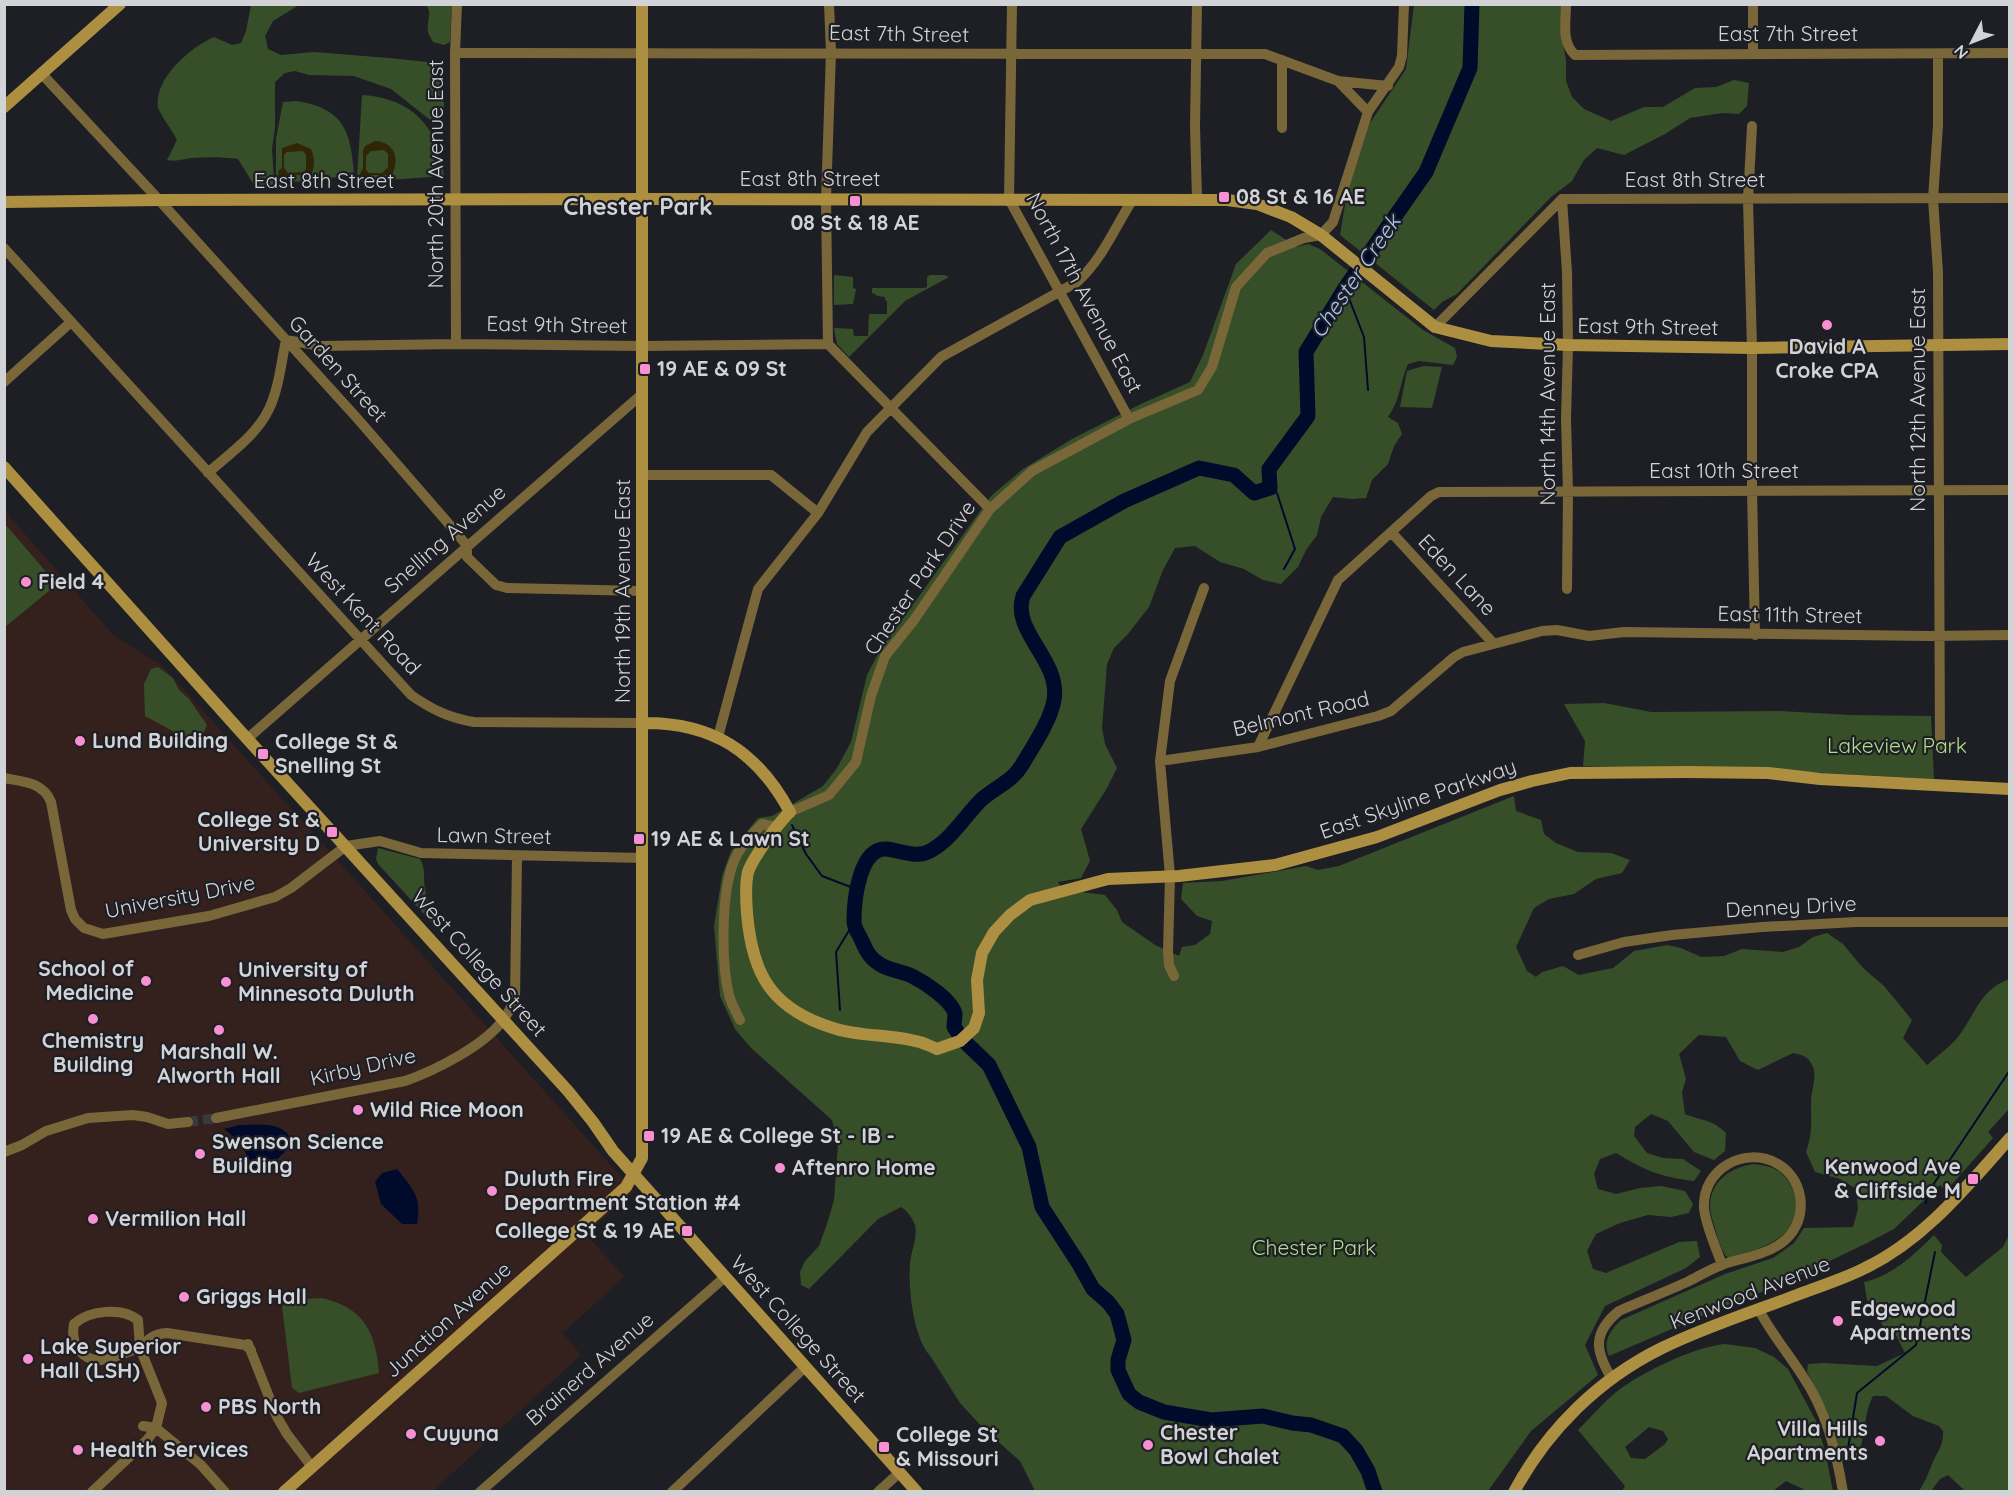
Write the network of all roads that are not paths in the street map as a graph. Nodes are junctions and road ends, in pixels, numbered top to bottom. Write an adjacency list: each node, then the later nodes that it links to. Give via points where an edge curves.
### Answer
1 (120, 4): 19 (street)
2 (457, 4): 11 (street, North 20th Avenue East)
3 (642, 4): 15 (street, North 19th Avenue East)
4 (830, 4): 10 (street)
5 (1012, 4): 17 (street, North 17th Avenue East)
6 (1197, 4): 12 (street)
7 (1404, 4): 21 (street, via 1402,56)
8 (1566, 4): 13 (street, East 7th Street, via 1565,40 1575,55)
9 (1753, 4): 13 (street)
10 (831, 52): 15 (street, East 7th Street); 17 (street, East 7th Street); 28 (street)
11 (455, 53): 15 (street, East 7th Street); 34 (street, North 20th Avenue East)
12 (1196, 53): 17 (street, East 7th Street); 18 (street, East 7th Street, via 1265,54); 30 (street)
13 (1753, 53): 16 (street, East 7th Street)
14 (2010, 53): 16 (street, East 7th Street)
15 (642, 54): 27 (street, North 19th Avenue East)
16 (1938, 54): 32 (street, North 12th Avenue East)
17 (1012, 55): 35 (street, North 17th Avenue East)
18 (1282, 60): 20 (street, East 7th Street); 25 (street)
19 (42, 74): 22 (street); 33 (street, Garden Street)
20 (1338, 81): 21 (street, East 7th Street); 23 (street, East 7th Street)
21 (1388, 86): 23 (street)
22 (4, 107)
23 (1368, 112): 38 (street)
24 (1752, 126): 36 (street)
25 (1282, 128)
26 (2010, 198): 32 (street, East 8th Street)
27 (643, 199): 28 (street, East 8th Street); 34 (street, East 8th Street); 49 (street, North 19th Avenue East)
28 (826, 199): 35 (street, East 8th Street); 45 (street)
29 (1133, 199): 30 (street, East 8th Street); 35 (street, East 8th Street); 40 (street, via 1088,272)
30 (1197, 199): 38 (street, East 8th Street, via 1257,204)
31 (1562, 199): 36 (street, East 8th Street); 42 (street); 47 (street, North 14th Avenue East)
32 (1933, 199): 36 (street, East 8th Street); 48 (street, North 12th Avenue East)
33 (159, 200): 34 (street, East 8th Street); 37 (street, East 8th Street); 43 (street, Garden Street)
34 (456, 200): 44 (street, North 20th Avenue East)
35 (1009, 200): 40 (street, North 17th Avenue East)
36 (1748, 200): 50 (street)
37 (4, 202)
38 (1325, 238): 42 (street, East 9th Street); 54 (street, Chester Park Drive, via 1304,238 1267,254 1236,286 1212,367 1198,390)
39 (4, 248): 41 (street, West Kent Road)
40 (1060, 291): 53 (street, via 941,357); 54 (street, North 17th Avenue East)
41 (71, 322): 51 (street); 56 (street, West Kent Road)
42 (1435, 327): 47 (street, East 9th Street, via 1491,341)
43 (286, 340): 44 (street, East 9th Street, via 321,346); 56 (street, via 274,396 265,417 248,438); 65 (street, Garden Street)
44 (456, 344): 49 (street, East 9th Street)
45 (828, 344): 49 (street, East 9th Street); 53 (street)
46 (2010, 344): 48 (street, East 9th Street)
47 (1568, 345): 50 (street, East 9th Street); 61 (street, North 14th Avenue East)
48 (1938, 345): 50 (street, East 9th Street); 60 (street, North 12th Avenue East)
49 (642, 346): 52 (street, North 19th Avenue East)
50 (1752, 348): 58 (street)
51 (4, 382)
52 (641, 395): 57 (street, North 19th Avenue East); 65 (street, Snelling Avenue)
53 (890, 407): 62 (street); 63 (street, via 867,432)
54 (1129, 418): 62 (street, Chester Park Drive, via 1032,471)
55 (4, 467): 77 (street, West College Street)
56 (208, 473): 73 (street, West Kent Road)
57 (642, 475): 63 (street, via 771,475); 68 (street, North 19th Avenue East)
58 (1752, 490): 60 (street, East 10th Street); 61 (street, East 10th Street); 70 (street)
59 (2010, 490): 60 (street, East 10th Street)
60 (1938, 491): 72 (street, North 12th Avenue East)
61 (1568, 492): 64 (street, East 10th Street, via 1439,492); 67 (street, North 14th Avenue East)
62 (990, 509): 83 (street, Chester Park Drive, via 885,656 856,762 829,795)
63 (818, 513): 76 (street, via 758,589)
64 (1392, 533): 74 (street, Eden Lane); 78 (street, via 1338,580)
65 (467, 546): 68 (street, Garden Street, via 467,557 496,585 518,589); 73 (street, Snelling Avenue)
66 (1204, 588): 80 (street, via 1170,681)
67 (1567, 589)
68 (643, 591): 75 (street, North 19th Avenue East)
69 (1571, 632): 70 (street, East 11th Street, via 1589,636 1624,632); 74 (street, Belmont Road, via 1542,631)
70 (1755, 635): 72 (street, East 11th Street)
71 (2010, 635): 72 (street, East 11th Street)
72 (1939, 636): 79 (street, North 12th Avenue East)
73 (359, 640): 75 (street, West Kent Road, via 411,695 454,718 474,722); 77 (street, Snelling Avenue)
74 (1493, 643): 78 (street, Belmont Road, via 1454,657 1391,711)
75 (642, 723): 76 (street, West Kent Road, via 676,724); 87 (street, North 19th Avenue East)
76 (718, 737): 83 (street, West Kent Road, via 761,769)
77 (248, 738): 85 (street, West College Street)
78 (1258, 747): 80 (street, Belmont Road)
79 (1940, 747)
80 (1160, 761): 88 (street)
81 (4, 778): 85 (street, University Drive, via 40,786 48,795 71,910 84,928 103,934 255,904 291,888)
82 (2010, 789): 88 (street, East Skyline Parkway, via 1768,773 1570,773 1500,790 1369,839 1275,865)
83 (790, 812): 84 (street, Chester Park Drive)
84 (776, 827): 93 (street, via 762,824 746,840 733,862 727,891 724,958 729,996); 94 (street, Chester Park Drive, via 748,871 746,897 754,959 762,979 788,1007 834,1029)
85 (346, 846): 86 (street, Lawn Street, via 380,841 421,853); 92 (street, West College Street)
86 (517, 856): 87 (street, Lawn Street); 92 (street, via 515,1000)
87 (643, 858): 99 (street, North 19th Avenue East, via 642,1158)
88 (1170, 876): 91 (street, via 1168,952); 94 (street, East Skyline Parkway, via 1108,879 1030,900 1010,915 982,953 977,980 979,1013 974,1028 960,1041)
89 (2010, 922): 90 (street, Denney Drive, via 1856,922 1762,927 1624,942)
90 (1578, 955)
91 (1174, 976)
92 (504, 1020): 95 (street, Kirby Drive, via 471,1047 426,1074); 99 (street, West College Street)
93 (740, 1020)
94 (941, 1048)
95 (216, 1118)
96 (188, 1122): 98 (street, via 168,1124 133,1115 88,1118 51,1129)
97 (2010, 1138): 102 (street, Kenwood Avenue, via 1931,1223 1896,1250 1865,1269)
98 (4, 1152)
99 (634, 1175): 101 (street, West College Street); 108 (street, Junction Avenue, via 626,1187)
100 (1722, 1265): 100 (street, via 1781,1244 1797,1226 1801,1195 1789,1171 1762,1157 1747,1157 1731,1161 1708,1184 1704,1209); 105 (street, via 1609,1319 1598,1348)
101 (725, 1277): 104 (street, West College Street); 113 (street, Brainerd Avenue)
102 (1759, 1310): 105 (street, Kenwood Avenue, via 1662,1349); 118 (street, via 1820,1406 1838,1460)
103 (140, 1348): 103 (street, via 138,1320 133,1315 92,1314 74,1324 75,1345 93,1360 102,1361); 107 (street, via 162,1403); 108 (street, via 148,1338 167,1333 249,1347 277,1417)
104 (805, 1367): 109 (street, West College Street); 114 (street)
105 (1612, 1379): 117 (street, Kenwood Avenue, via 1559,1427)
106 (143, 1426): 107 (street)
107 (156, 1428): 110 (street); 111 (street)
108 (312, 1467): 112 (street, Junction Avenue)
109 (899, 1473): 115 (street); 116 (street, West College Street)
110 (92, 1491)
111 (225, 1491)
112 (284, 1491)
113 (480, 1491)
114 (672, 1491)
115 (878, 1491)
116 (916, 1491)
117 (1514, 1491)
118 (1843, 1491)

